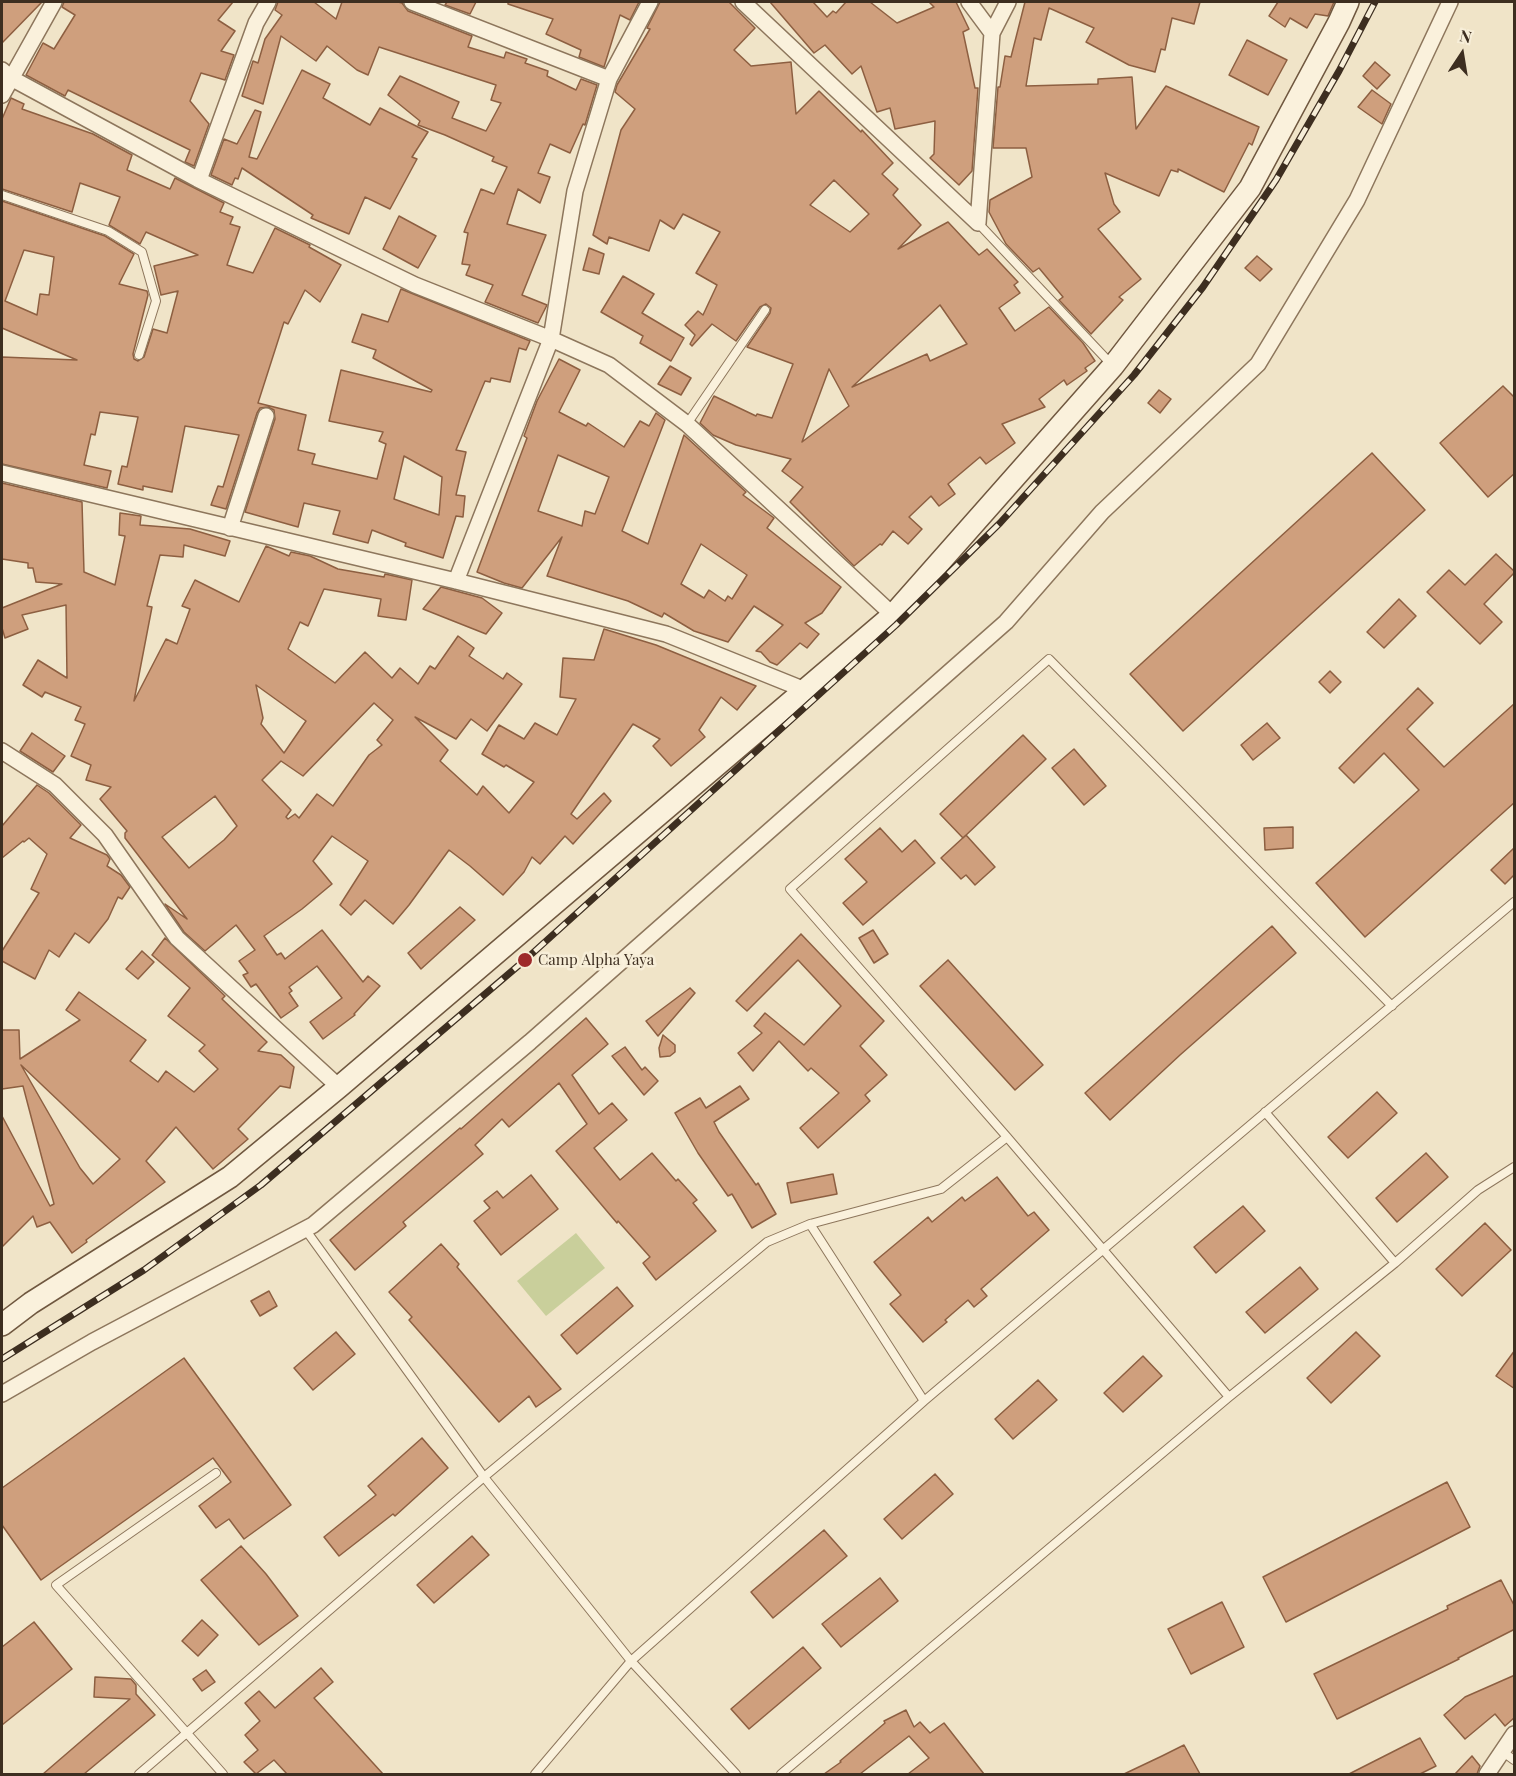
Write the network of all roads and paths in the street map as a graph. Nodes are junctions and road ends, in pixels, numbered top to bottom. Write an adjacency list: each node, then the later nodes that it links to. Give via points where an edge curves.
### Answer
1 (54, 2): 11 (street)
2 (268, 2): 14 (street, via 256,23)
3 (412, 2): 12 (street)
4 (650, 2): 12 (street)
5 (743, 2): 16 (street)
6 (969, 2): 10 (street)
7 (1008, 2): 10 (street)
8 (1348, 2): 20 (street, via 1250,188)
9 (1449, 2): 36 (street, via 1358,200 1258,364 1102,512 1006,622 530,1042)
10 (992, 33): 16 (street)
11 (6, 74): 13 (street); 14 (street)
12 (609, 79): 18 (street, via 575,191)
13 (2, 95)
14 (199, 180): 18 (street, via 415,285)
15 (2, 195): 19 (lane, via 108,231 142,252 156,301)
16 (978, 223): 20 (lane)
17 (765, 310): 22 (lane)
18 (551, 339): 22 (street, via 609,365); 25 (street)
19 (139, 355)
20 (1113, 366): 26 (street)
21 (266, 416): 24 (street)
22 (687, 424): 26 (street)
23 (2, 473): 24 (street)
24 (230, 528): 25 (street)
25 (456, 581): 27 (street, via 666,634)
26 (893, 615): 27 (street)
27 (805, 690): 31 (street)
28 (2, 751): 31 (street, via 55,785 105,835 177,938)
29 (1515, 902): 30 (lane)
30 (1392, 1005): 32 (lane); 33 (lane, via 1049,659 790,889)
31 (339, 1088): 39 (street, via 230,1177)
32 (1265, 1112): 37 (lane); 38 (lane)
33 (1007, 1137): 35 (lane, via 940,1189); 37 (lane)
34 (1515, 1167): 38 (lane, via 1478,1190)
35 (810, 1224): 42 (lane); 44 (lane, via 767,1242)
36 (304, 1229): 40 (street); 44 (lane)
37 (1102, 1249): 41 (lane); 42 (lane)
38 (1395, 1263): 41 (lane)
39 (2, 1325)
40 (2, 1394)
41 (1230, 1397): 53 (lane)
42 (924, 1401): 45 (lane)
43 (216, 1473): 46 (lane, via 56,1585)
44 (484, 1477): 45 (lane); 46 (lane)
45 (631, 1661): 51 (lane); 52 (lane)
46 (186, 1734): 49 (lane); 50 (lane)
47 (1515, 1734): 48 (street)
48 (1509, 1756): 54 (street)
49 (139, 1774)
50 (223, 1774)
51 (536, 1774)
52 (736, 1774)
53 (781, 1774)
54 (1486, 1774)

